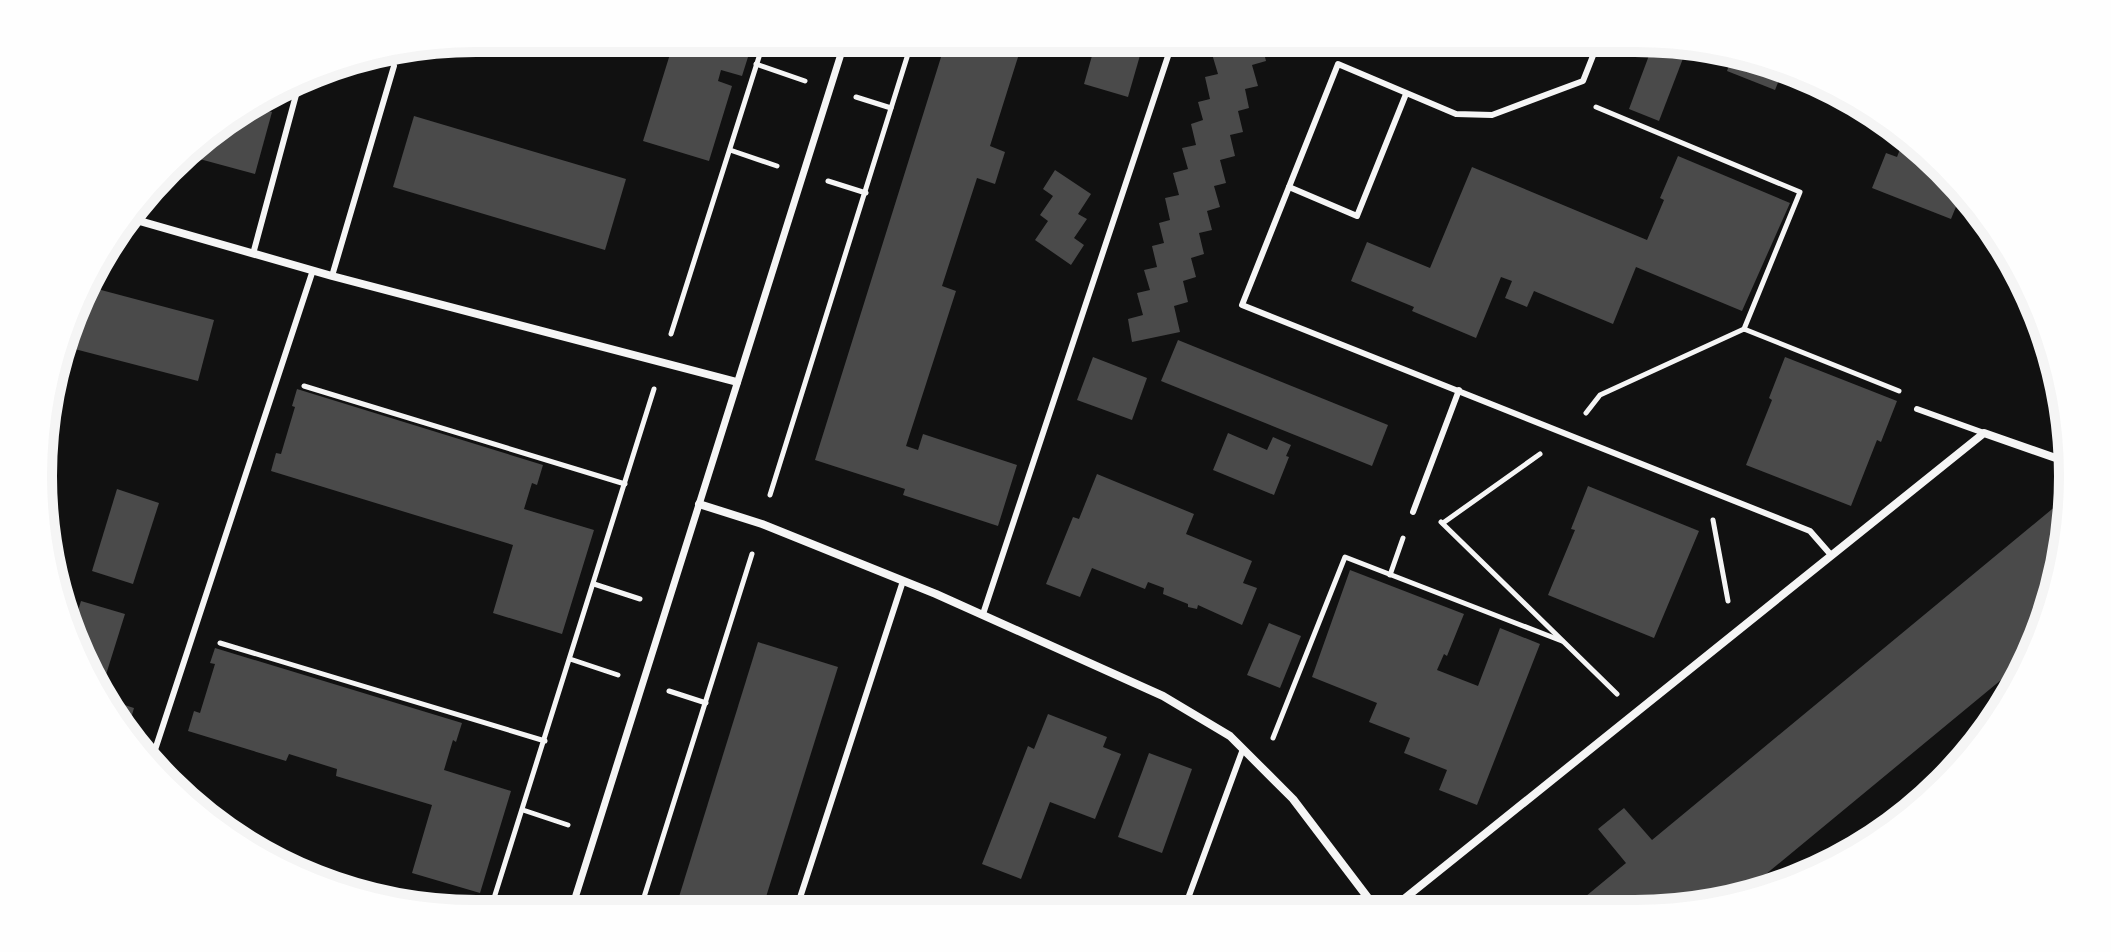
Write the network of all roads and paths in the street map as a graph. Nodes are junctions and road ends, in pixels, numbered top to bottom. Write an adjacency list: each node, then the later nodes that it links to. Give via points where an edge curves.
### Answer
1 (761, 52): 16 (path)
2 (842, 52): 18 (street)
3 (909, 52): 27 (path)
4 (1169, 52): 37 (lane)
5 (1594, 52): 7 (lane, via 1583,81)
6 (394, 66): 14 (lane)
7 (1557, 91): 9 (lane, via 1492,115 1456,114); 15 (path, via 1800,192)
8 (292, 94): 12 (lane)
9 (1406, 94): 10 (lane, via 1357,216); 10 (lane, via 1338,64)
10 (1289, 187): 20 (lane, via 1242,305)
11 (138, 221): 12 (street)
12 (253, 254): 13 (street)
13 (313, 270): 14 (street); 17 (lane)
14 (332, 276): 18 (street)
15 (1744, 329): 21 (path, via 1903,393); 22 (path, via 1600,395)
16 (669, 340)
17 (277, 378): 25 (path); 39 (lane)
18 (737, 382): 28 (street)
19 (655, 384): 25 (path)
20 (1459, 390): 22 (lane); 29 (lane)
21 (1917, 409): 23 (lane)
22 (1569, 433): 26 (lane); 30 (path)
23 (1984, 433): 24 (street); 32 (street)
24 (2058, 459)
25 (625, 484): 35 (path)
26 (1706, 488): 32 (lane, via 1810,531); 38 (path)
27 (770, 495)
28 (699, 504): 34 (street); 36 (street)
29 (1413, 512): 30 (path); 33 (path)
30 (1443, 523): 40 (path)
31 (752, 554): 43 (path)
32 (1831, 555): 38 (street)
33 (1390, 575): 40 (path); 48 (path, via 1345,557)
34 (903, 581): 37 (street); 54 (lane)
35 (594, 584): 36 (path); 41 (path)
36 (667, 609): 42 (street)
37 (983, 614): 46 (street, via 1163,696)
38 (1735, 633): 44 (street)
39 (193, 635): 45 (path); 47 (lane)
40 (1562, 641): 44 (path)
41 (570, 659): 42 (path); 45 (path)
42 (644, 683): 43 (path); 50 (street)
43 (706, 703): 53 (path)
44 (1635, 713): 57 (street)
45 (545, 741): 49 (path)
46 (1243, 749): 48 (street); 55 (lane)
47 (154, 752)
48 (1262, 768): 56 (street, via 1293,799)
49 (523, 810): 50 (path); 51 (path)
50 (595, 834): 52 (street)
51 (494, 900)
52 (574, 900)
53 (643, 900)
54 (799, 900)
55 (1187, 900)
56 (1370, 900)
57 (1403, 900)

